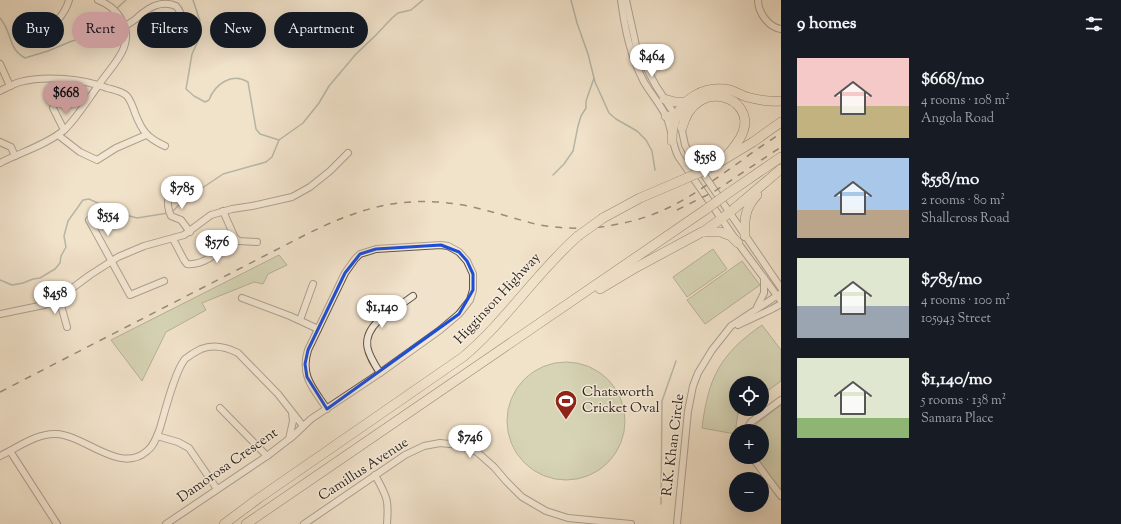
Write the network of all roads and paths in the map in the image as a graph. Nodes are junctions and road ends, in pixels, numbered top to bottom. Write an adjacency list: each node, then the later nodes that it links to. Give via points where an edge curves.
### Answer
1 (69, 0): 6 (street)
2 (98, 0): 7 (street)
3 (621, 0): 20 (street, via 635,62 644,82)
4 (626, 0): 16 (street, via 637,50)
5 (758, 0): 10 (street, via 762,16)
6 (63, 12)
7 (116, 12)
8 (143, 12): 9 (street, via 153,3 161,0 170,2)
9 (179, 12)
10 (781, 29)
11 (124, 48): 13 (street)
12 (0, 64): 14 (street)
13 (99, 84): 14 (street, via 60,78 26,81); 24 (street); 26 (street, via 121,92 127,97)
14 (10, 86): 15 (street)
15 (0, 91)
16 (664, 99): 18 (highway); 21 (street)
17 (781, 101): 18 (highway, via 755,99 722,90 703,92 694,96)
18 (688, 106): 21 (highway); 23 (highway); 33 (highway, via 715,96 731,100 740,110 745,125 743,133)
19 (53, 108): 24 (street)
20 (666, 116): 21 (highway); 27 (street)
21 (676, 116): 23 (street); 27 (highway)
22 (781, 122): 33 (highway, Higginson Highway)
23 (682, 128): 38 (street, via 688,153)
24 (64, 130): 25 (street)
25 (58, 135): 26 (street, via 80,152 97,160 116,148); 31 (street)
26 (146, 135): 29 (street)
27 (672, 141): 39 (street, via 678,156)
28 (0, 142): 31 (street, via 11,147)
29 (164, 146)
30 (348, 153): 37 (street, via 330,172 292,197)
31 (15, 156): 34 (street)
32 (781, 157): 64 (highway, bridge)
33 (724, 160): 85 (highway, Higginson Highway, bridge, via 640,198 603,218 578,236 464,358)
34 (0, 163)
35 (781, 170): 38 (highway); 43 (highway, via 747,208 744,220)
36 (182, 189): 41 (street, via 169,197 169,210 171,216 181,220)
37 (223, 211): 41 (street, via 206,218); 44 (street)
38 (729, 213): 39 (highway); 43 (street)
39 (721, 219): 42 (highway); 47 (street)
40 (89, 220): 48 (street)
41 (190, 232): 45 (street)
42 (702, 232): 47 (highway, via 721,232 731,236); 64 (highway)
43 (745, 236): 49 (street)
44 (235, 238): 45 (street, via 215,255 188,264); 46 (street, via 239,241)
45 (173, 239): 48 (street, via 132,250)
46 (257, 242)
47 (738, 243): 50 (street)
48 (111, 262): 52 (street, via 131,295); 57 (street)
49 (770, 271): 51 (street); 54 (street)
50 (764, 278): 56 (street); 60 (street, via 763,297)
51 (781, 280)
52 (164, 281)
53 (313, 284): 62 (street)
54 (781, 288)
55 (413, 296): 67 (street, via 378,321 368,335 367,349)
56 (780, 296): 60 (street, R.K. Khan Circle)
57 (59, 298): 61 (street, via 44,306); 63 (street)
58 (242, 298): 62 (street)
59 (781, 304): 66 (street, R.K. Khan Circle)
60 (755, 310): 66 (street, R.K. Khan Circle)
61 (0, 314)
62 (300, 320): 65 (street)
63 (67, 327)
64 (533, 328): 86 (highway)
65 (318, 329): 67 (street, Damorosa Crescent, via 345,273 360,254 376,248 434,244 448,246 459,252 468,261 473,274 470,300 459,314 440,330); 70 (street, Damorosa Crescent, via 308,350 305,370 311,385)
66 (728, 331): 90 (street, R.K. Khan Circle, via 707,358 693,386 688,411)
67 (380, 373): 70 (street, Damorosa Crescent)
68 (781, 400): 72 (street)
69 (220, 408): 78 (street)
70 (327, 409): 73 (street, Damorosa Crescent)
71 (292, 413): 73 (street); 74 (street, via 278,394 238,353 213,346 193,352 182,363); 75 (street)
72 (750, 424)
73 (303, 426): 75 (street, Damorosa Crescent)
74 (157, 436): 76 (street, via 143,455 132,458 117,458 72,437 56,434 36,438); 81 (street, via 189,448)
75 (289, 439): 78 (street, Damorosa Crescent)
76 (10, 451): 77 (street); 83 (street)
77 (0, 456)
78 (266, 456): 81 (street, Damorosa Crescent)
79 (757, 464): 82 (street)
80 (375, 475): 87 (street, Camillus Avenue); 88 (street, via 387,498); 89 (street, Camillus Avenue, via 424,446 440,443 459,445 484,457 528,502 546,511 568,518)
81 (217, 489): 84 (street, Damorosa Crescent)
82 (781, 496)
83 (57, 524)
84 (166, 524)
85 (224, 524)
86 (246, 524)
87 (304, 524)
88 (387, 524)
89 (631, 524)
90 (677, 524)

